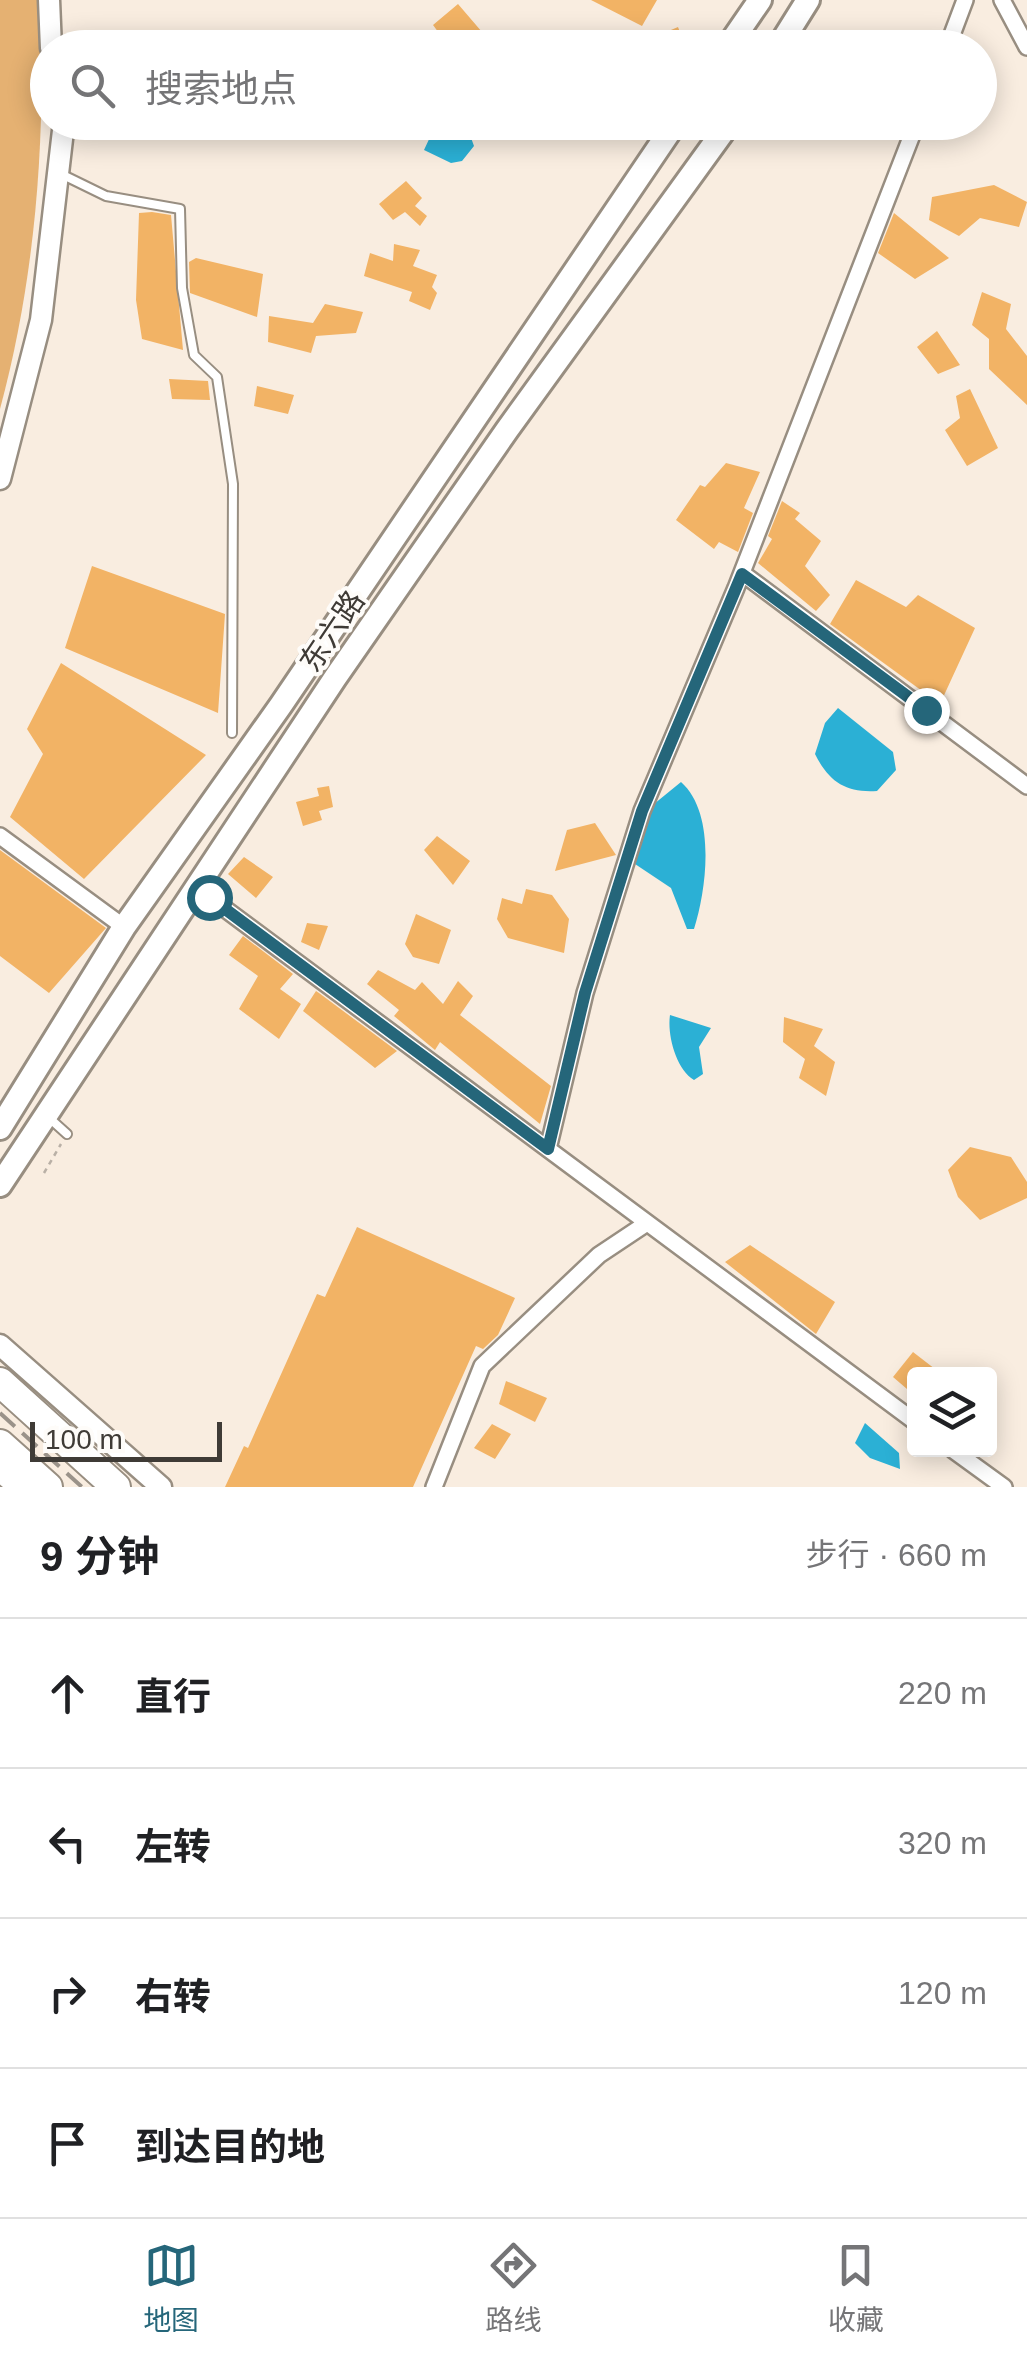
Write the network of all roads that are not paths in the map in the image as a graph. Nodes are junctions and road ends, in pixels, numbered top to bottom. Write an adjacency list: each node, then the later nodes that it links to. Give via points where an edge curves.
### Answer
1 (50, 0): 7 (main road)
2 (62, 0): 8 (main road)
3 (760, 0): 9 (main road)
4 (808, 0): 10 (main road)
5 (966, 0): 11 (street)
6 (1002, 0): 12 (street)
7 (50, 30)
8 (62, 30)
9 (739, 30)
10 (789, 30)
11 (954, 30)
12 (1027, 47)
13 (50, 140): 19 (main road, via 35,291)
14 (63, 140): 18 (main road)
15 (664, 140): 26 (main road, 东六路)
16 (717, 140): 27 (main road, 东六路, via 335,678)
17 (911, 140): 21 (street)
18 (60, 174): 20 (main road, via 38,334); 22 (lane, via 106,196 180,209 182,288 194,355 217,376 233,484)
19 (0, 442)
20 (0, 479)
21 (742, 574): 23 (street); 30 (street, via 642,811 585,993)
22 (232, 733)
23 (1027, 786)
24 (0, 836): 26 (street)
25 (209, 897): 30 (street)
26 (124, 927): 28 (main road, 东六路)
27 (48, 1116): 29 (lane); 31 (main road, 东六路)
28 (0, 1128)
29 (67, 1134)
30 (548, 1149): 32 (street)
31 (0, 1185)
32 (647, 1223): 35 (street); 43 (street, via 600,1256 482,1366)
33 (0, 1346): 42 (main road)
34 (0, 1382): 39 (highway)
35 (907, 1416)
36 (0, 1444): 41 (highway)
37 (963, 1457): 44 (street)
38 (0, 1470): 40 (main road)
39 (107, 1479)
40 (18, 1487)
41 (48, 1487)
42 (161, 1487)
43 (434, 1487)
44 (1004, 1487)

